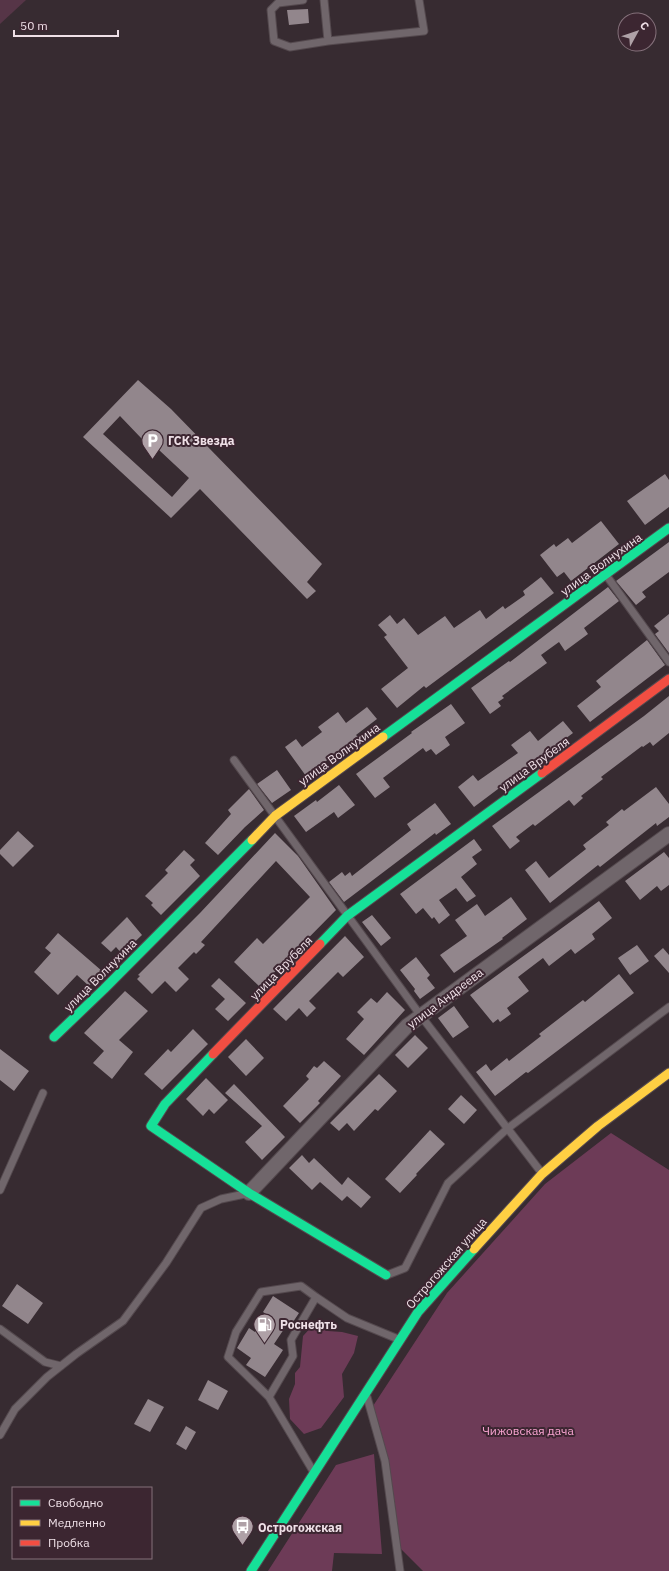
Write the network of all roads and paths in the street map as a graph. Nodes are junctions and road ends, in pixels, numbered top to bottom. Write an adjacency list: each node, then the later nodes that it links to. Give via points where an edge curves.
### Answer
1 (303, 0): 4 (lane, via 278,3 271,10 274,41 290,47)
2 (324, 0): 4 (lane)
3 (419, 0): 4 (lane, via 424,31)
4 (328, 41)
5 (669, 528): 6 (street, улица Волнухина)
6 (606, 575): 7 (lane); 10 (street, улица Волнухина)
7 (669, 662)
8 (669, 679): 12 (street, улица Врубеля)
9 (234, 760): 10 (lane)
10 (275, 816): 12 (lane); 15 (street, улица Волнухина)
11 (669, 834): 14 (street, улица Андреева)
12 (347, 916): 14 (lane); 21 (street, улица Врубеля, via 166,1104 151,1126)
13 (669, 1007): 18 (lane)
14 (421, 1016): 18 (lane); 21 (street, улица Андреева, via 407,1026)
15 (54, 1037)
16 (669, 1073): 19 (street, Острогожская улица, via 598,1126)
17 (43, 1093): 20 (lane)
18 (507, 1129): 19 (lane); 22 (lane, via 448,1183 405,1268)
19 (542, 1174): 25 (street, Острогожская улица, via 435,1292)
20 (0, 1190)
21 (249, 1193): 22 (street, улица Врубеля); 26 (lane, via 221,1199 202,1208 166,1263 123,1321)
22 (386, 1275)
23 (316, 1297): 25 (lane, via 347,1318); 28 (lane, via 291,1340 292,1356); 28 (lane, via 301,1286 261,1292 236,1332 228,1357)
24 (0, 1329): 26 (lane, via 44,1362)
25 (400, 1340): 27 (street, Острогожская улица)
26 (61, 1366): 29 (lane, via 15,1409)
27 (366, 1392): 30 (street, Острогожская улица); 32 (lane, via 385,1461)
28 (269, 1397): 30 (lane)
29 (0, 1435)
30 (314, 1473): 31 (street, Острогожская улица)
31 (251, 1571)
32 (400, 1571)

